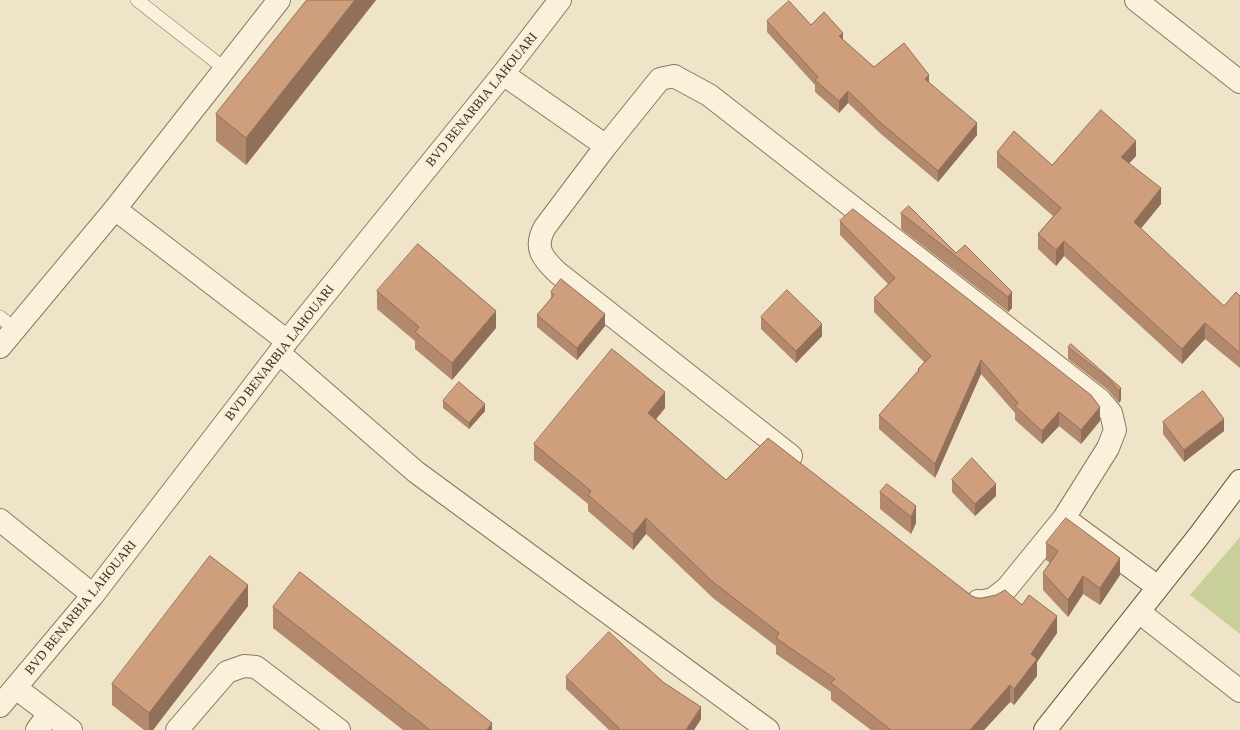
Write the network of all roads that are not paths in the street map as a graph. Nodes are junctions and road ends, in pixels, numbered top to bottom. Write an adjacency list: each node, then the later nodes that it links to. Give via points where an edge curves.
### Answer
1 (137, 0): 5 (lane)
2 (279, 0): 5 (street)
3 (560, 0): 6 (street, BVD BENARBIA LAHOUARI)
4 (1136, 0): 7 (street)
5 (226, 69): 9 (street)
6 (503, 74): 8 (street); 12 (street, BVD BENARBIA LAHOUARI)
7 (1240, 82)
8 (606, 146): 13 (street, via 545,227 539,243 544,260); 15 (street, via 660,79 674,76 684,81 709,96 1100,400 1111,412 1115,430 1108,448)
9 (115, 209): 10 (street); 12 (street)
10 (8, 323): 11 (street)
11 (0, 347)
12 (283, 347): 19 (street, BVD BENARBIA LAHOUARI); 28 (street, via 416,472)
13 (808, 469)
14 (1240, 481): 17 (street)
15 (1064, 518): 17 (street); 18 (street, via 1007,588 993,598 979,602)
16 (0, 520): 19 (street)
17 (1158, 587): 20 (street)
18 (965, 592)
19 (93, 595): 21 (street, BVD BENARBIA LAHOUARI)
20 (1140, 612): 22 (street); 29 (street)
21 (16, 688): 23 (street, BVD BENARBIA LAHOUARI); 24 (street)
22 (1240, 691)
23 (0, 706)
24 (43, 722): 25 (street)
25 (71, 730)
26 (177, 730): 27 (street, via 227,672 244,666 256,667)
27 (339, 730)
28 (768, 730)
29 (1045, 730)

